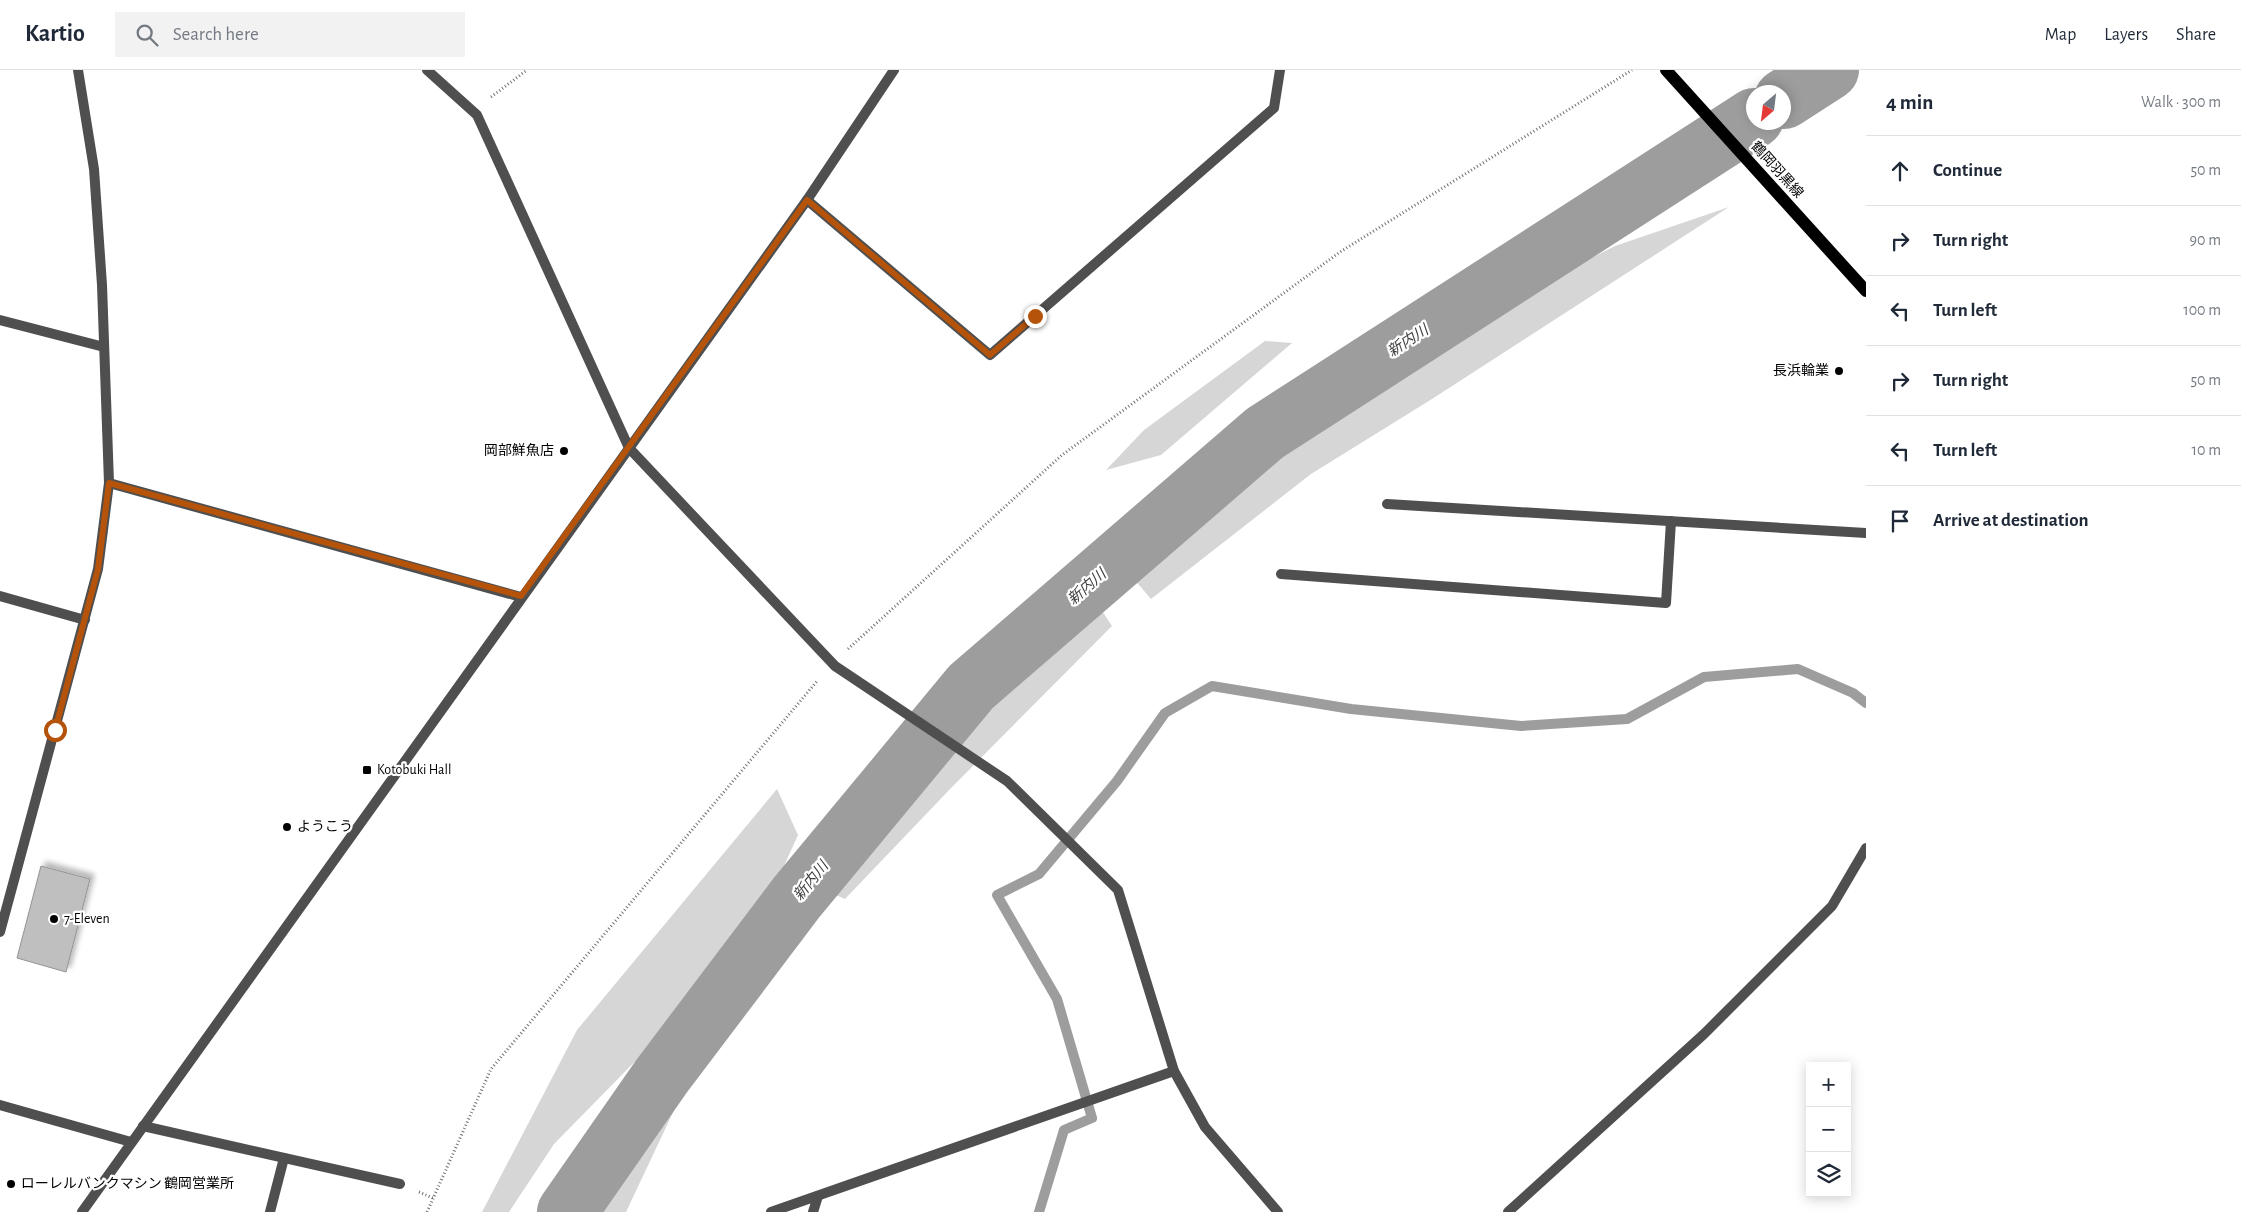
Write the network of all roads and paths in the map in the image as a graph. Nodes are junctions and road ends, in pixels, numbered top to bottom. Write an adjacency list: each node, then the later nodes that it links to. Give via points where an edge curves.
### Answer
1 (78, 70): 12 (street, via 94,169)
2 (427, 70): 8 (street)
3 (527, 70): 8 (path)
4 (894, 70): 9 (street)
5 (1280, 70): 9 (street, via 1274,108 990,355)
6 (1632, 70): 22 (path, via 1340,252 1070,449)
7 (1666, 70): 10 (main road, 鶴岡羽黒線)
8 (472, 110): 13 (street)
9 (807, 200): 13 (street)
10 (1866, 291)
11 (0, 320): 12 (street)
12 (104, 347): 14 (street)
13 (629, 448): 20 (street); 22 (street)
14 (109, 483): 20 (street); 21 (street, via 98,569)
15 (1387, 504): 16 (street)
16 (1671, 521): 17 (street); 18 (street, via 1666,603)
17 (1866, 533)
18 (1281, 574)
19 (0, 596): 21 (street)
20 (521, 596): 27 (street)
21 (85, 620): 24 (street)
22 (833, 665): 25 (street, via 1007,781 1118,890); 34 (path, via 491,1069)
23 (1866, 848): 38 (street, via 1826,913 1704,1034)
24 (0, 932)
25 (1174, 1071): 31 (street); 37 (street, via 1205,1127)
26 (0, 1105): 28 (street)
27 (142, 1126): 28 (street); 29 (street)
28 (131, 1142): 32 (street)
29 (284, 1158): 30 (street); 33 (street)
30 (400, 1184)
31 (818, 1196): 35 (street); 36 (street)
32 (82, 1212)
33 (270, 1212)
34 (427, 1212)
35 (771, 1212)
36 (813, 1212)
37 (1278, 1212)
38 (1508, 1212)

